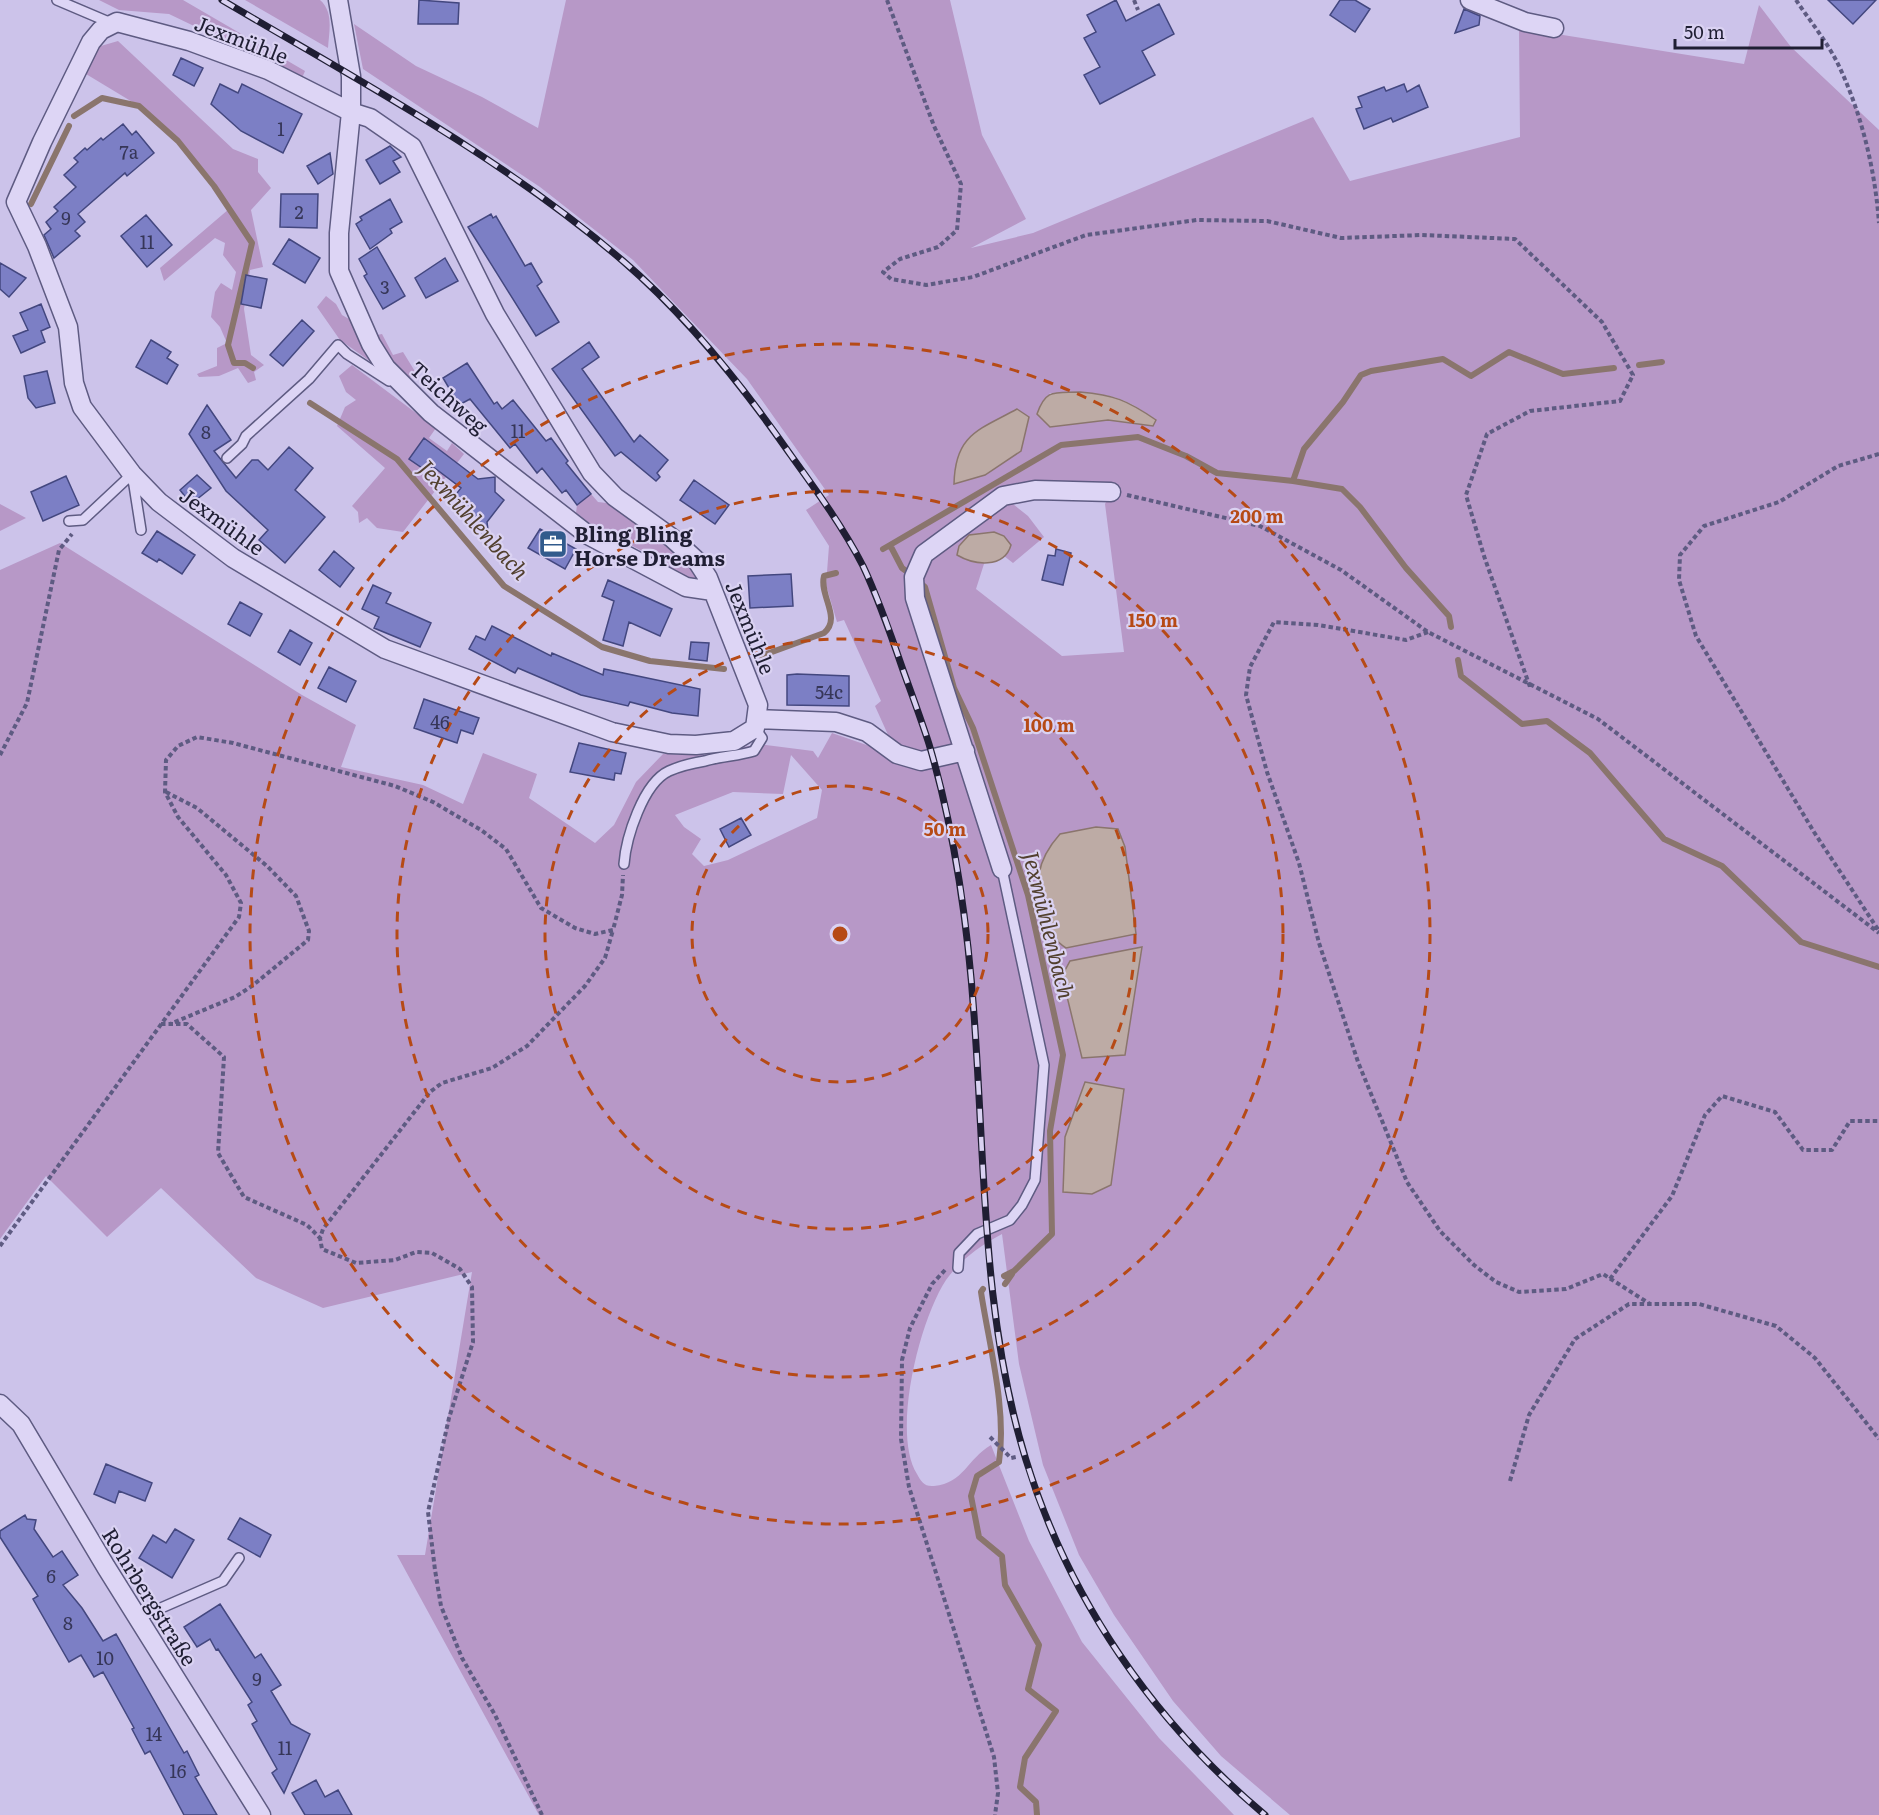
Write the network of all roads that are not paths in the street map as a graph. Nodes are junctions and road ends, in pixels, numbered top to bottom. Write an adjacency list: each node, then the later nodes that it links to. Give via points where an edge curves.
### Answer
1 (57, 0): 4 (lane, Jexmühle)
2 (338, 0): 6 (street, via 351,76)
3 (1470, 0): 5 (street, via 1525,22)
4 (111, 23): 6 (street, Jexmühle, via 189,41 268,70); 9 (street, Jexmühle, via 91,42 16,202 38,246 68,327 74,383 82,407)
5 (1554, 28)
6 (351, 112): 7 (street, Teichweg, via 339,271 371,344 386,368); 13 (street, Jexmühle, via 370,118 412,147 495,314 592,473 615,497 697,561)
7 (424, 406): 8 (lane, via 338,345); 13 (street, Teichweg, via 588,536 686,587)
8 (227, 458)
9 (132, 474): 11 (lane, via 83,520); 12 (lane); 14 (street, Jexmühle, via 159,502 233,558 385,649 612,732 669,744 734,741)
10 (1112, 492): 15 (street, via 1035,490 1003,496 924,554 914,577 915,598)
11 (69, 522)
12 (141, 530)
13 (713, 591): 14 (street, Jexmühle, via 758,705)
14 (756, 724): 15 (street, Jexmühle, via 836,722 867,732 897,754 921,761); 16 (lane, via 762,738 754,751 680,767 659,778 636,819)
15 (965, 751): 17 (street)
16 (624, 864)
17 (1002, 869): 18 (lane, via 1044,1065 1035,1180 1010,1220 977,1234 959,1253)
18 (958, 1268)
19 (0, 1404): 21 (street, Rohrbergstraße, via 21,1424)
20 (239, 1558): 21 (lane, via 223,1581)
21 (138, 1618): 22 (street, Rohrbergstraße)
22 (261, 1815)

